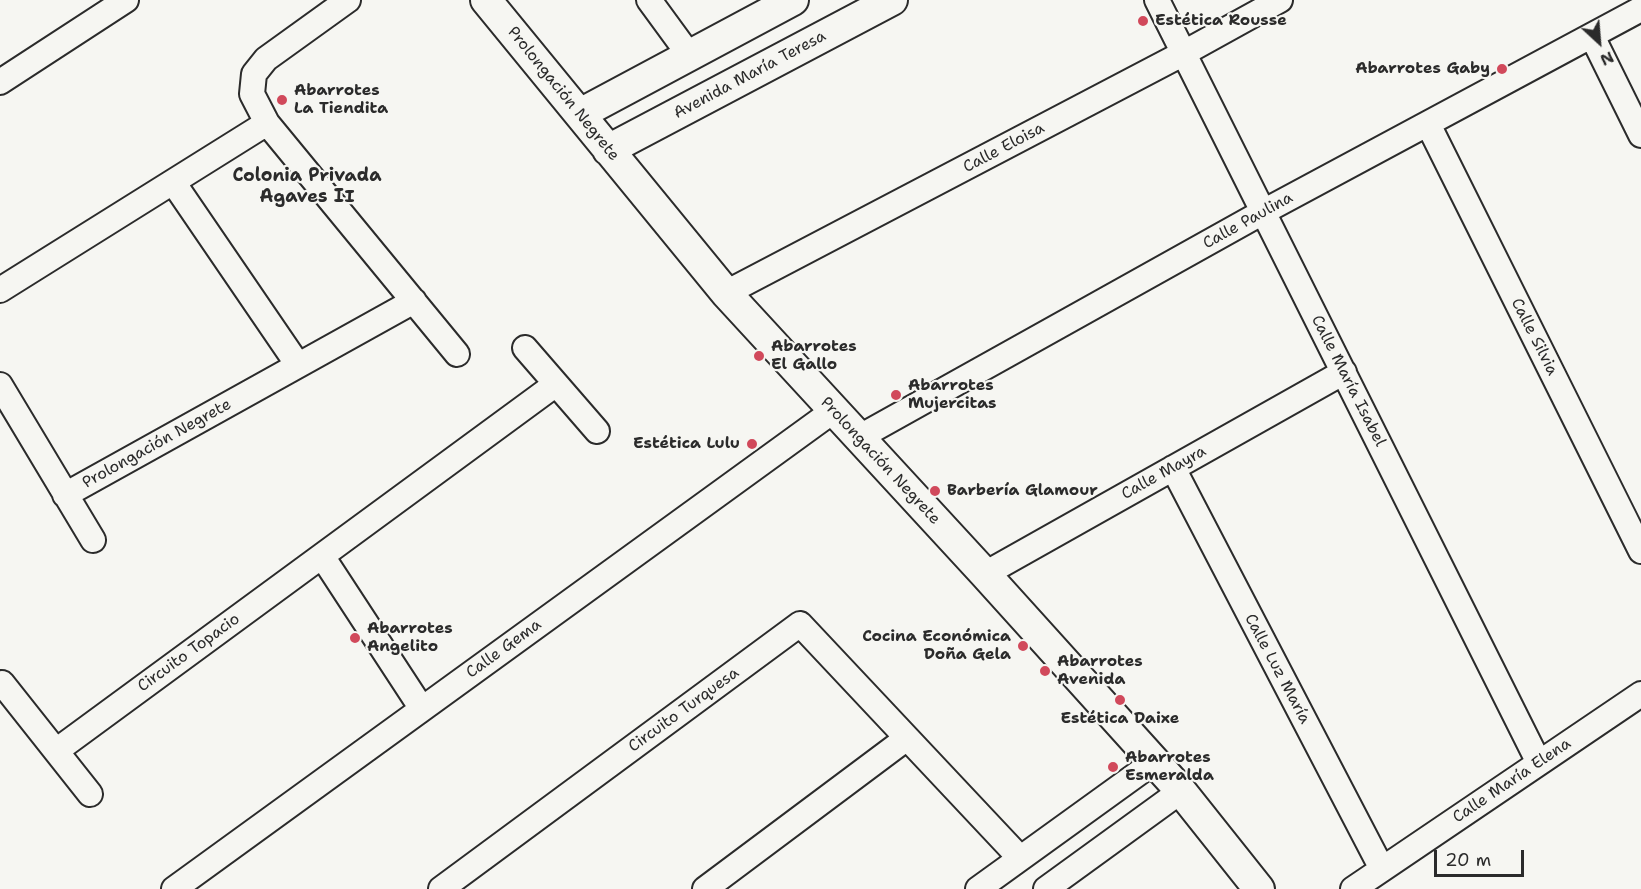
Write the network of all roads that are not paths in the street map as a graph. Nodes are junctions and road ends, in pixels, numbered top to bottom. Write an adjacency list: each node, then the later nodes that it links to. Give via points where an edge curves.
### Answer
1 (126, 0): 13 (street)
2 (348, 0): 15 (street, via 266,59 254,74 252,94)
3 (486, 0): 14 (street, Prolongación Negrete)
4 (649, 0): 12 (street)
5 (793, 0): 12 (street)
6 (892, 0): 18 (street, Avenida María Teresa)
7 (1157, 0): 11 (street, Calle María Isabel)
8 (1280, 0): 11 (street, Calle Eloisa)
9 (1641, 9): 10 (street, Calle Paulina)
10 (1592, 36): 16 (street, Calle Paulina); 17 (street)
11 (1184, 53): 20 (street, Calle María Isabel); 22 (street, Calle Eloisa)
12 (690, 56): 14 (street)
13 (0, 82)
14 (580, 114): 18 (street, Prolongación Negrete)
15 (267, 123): 19 (street); 23 (street)
16 (1428, 124): 20 (street, Calle Paulina); 36 (street, Calle Silvia)
17 (1641, 135)
18 (608, 150): 22 (street, Prolongación Negrete)
19 (173, 182): 21 (street); 26 (street)
20 (1263, 212): 27 (street, Calle María Isabel); 32 (street, Calle Paulina)
21 (0, 290)
22 (726, 293): 30 (street, Prolongación Negrete)
23 (414, 301): 25 (street); 26 (street, Prolongación Negrete)
24 (525, 348): 28 (street)
25 (457, 354)
26 (298, 365): 34 (street, Prolongación Negrete)
27 (1344, 372): 33 (street, Calle Mayra); 45 (street, Calle María Isabel)
28 (556, 384): 31 (street); 37 (street, Circuito Topacio)
29 (0, 385): 34 (street, Prolongación Negrete)
30 (833, 411): 32 (street, Prolongación Negrete); 41 (street, Calle Gema)
31 (597, 431)
32 (858, 438): 38 (street, Prolongación Negrete)
33 (1173, 468): 38 (street, Calle Mayra); 49 (street, Calle Luz María)
34 (65, 495): 35 (street)
35 (93, 540)
36 (1641, 550)
37 (322, 556): 41 (street); 43 (street, Circuito Topacio)
38 (985, 574): 44 (street, Prolongación Negrete)
39 (1, 684): 43 (street)
40 (1641, 694): 45 (street, Calle María Elena)
41 (422, 709): 50 (street, Calle Gema)
42 (907, 738): 48 (street, Circuito Turquesa); 51 (street, Circuito Turquesa, via 800,624); 52 (street)
43 (56, 751): 47 (street)
44 (1154, 762): 46 (street, Prolongación Negrete); 48 (street)
45 (1539, 763): 49 (street, Calle María Elena)
46 (1181, 791): 54 (street); 55 (street, Prolongación Negrete)
47 (90, 794)
48 (1020, 858): 53 (street)
49 (1382, 869): 56 (street, Calle María Elena)
50 (174, 889)
51 (441, 889)
52 (705, 889)
53 (978, 889)
54 (1046, 889)
55 (1259, 889)
56 (1353, 889)

